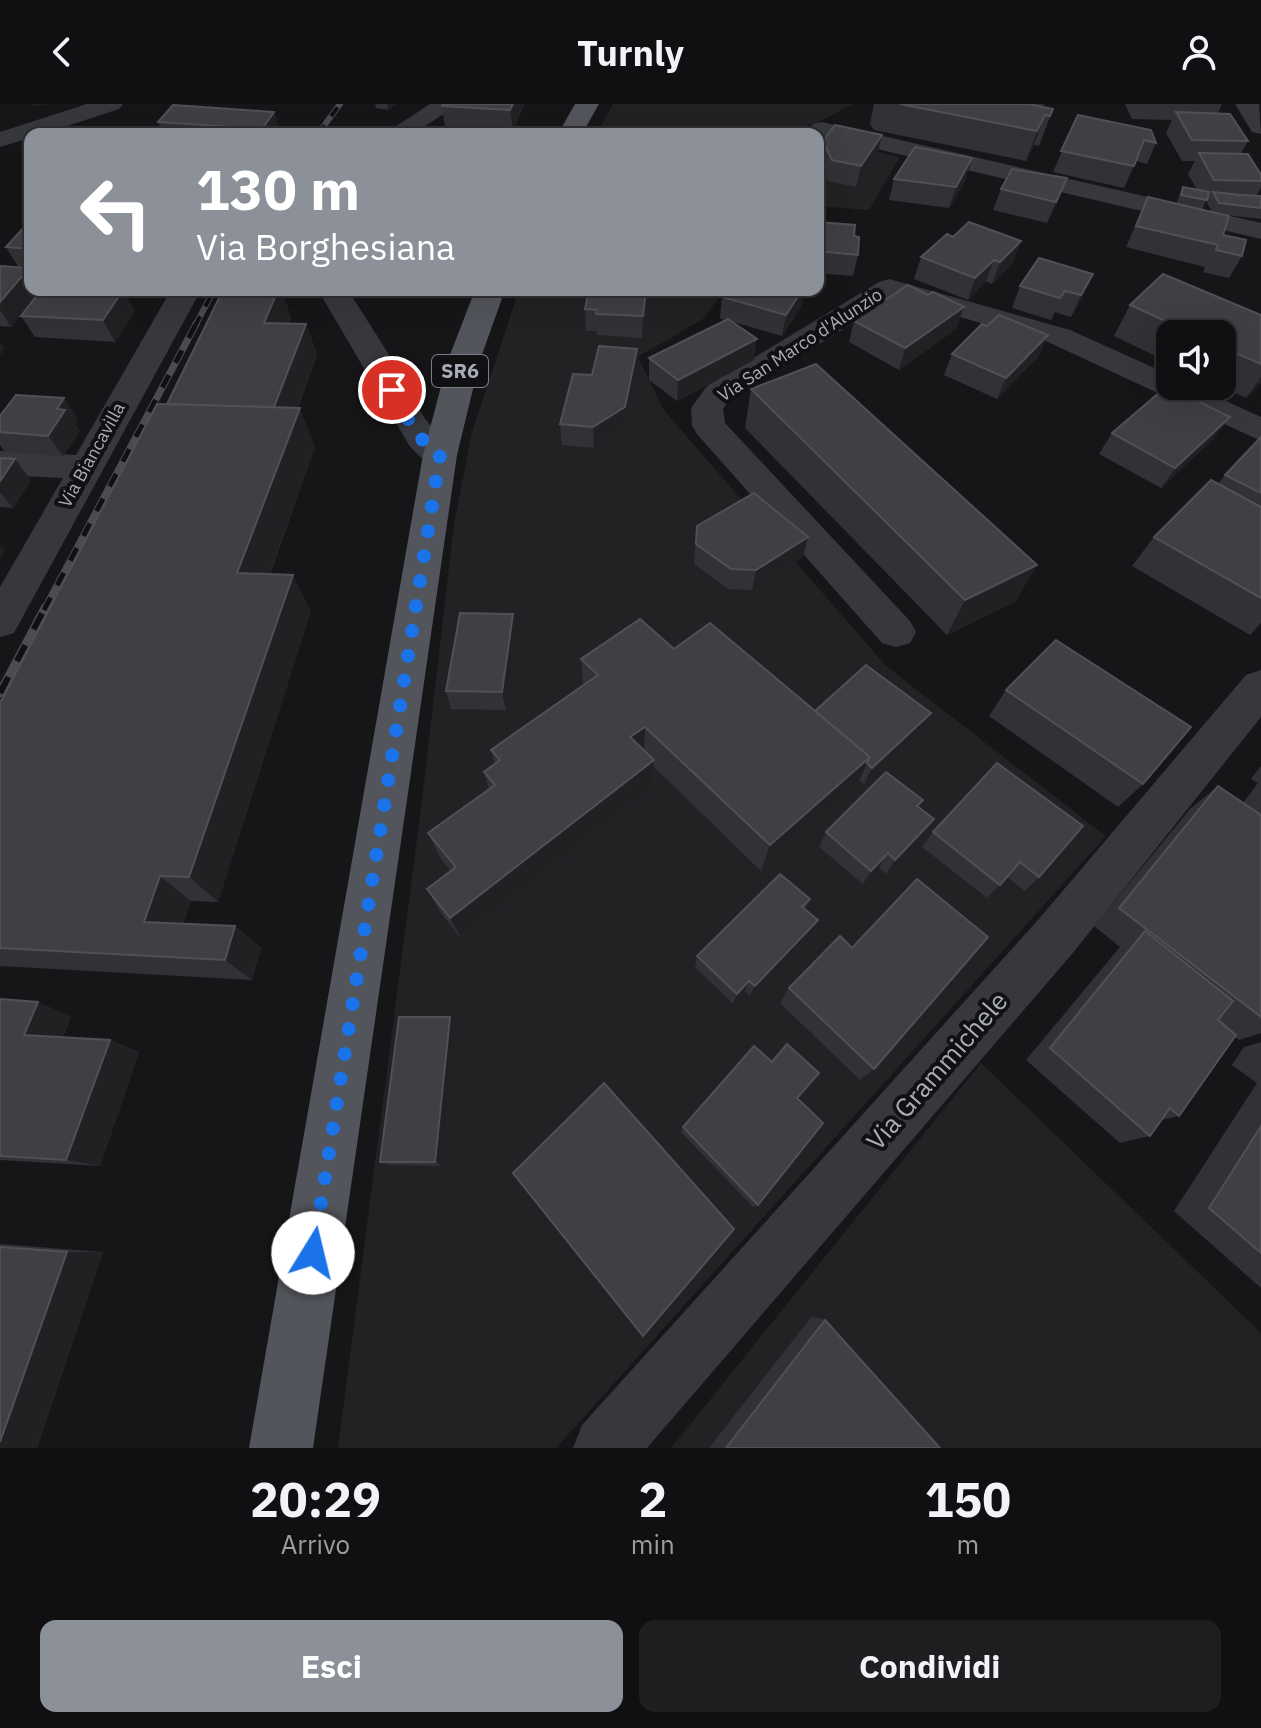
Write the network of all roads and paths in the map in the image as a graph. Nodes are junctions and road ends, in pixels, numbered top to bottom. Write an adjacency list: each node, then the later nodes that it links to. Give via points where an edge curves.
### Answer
1 (24, 104): 13 (street)
2 (111, 104): 8 (street)
3 (447, 104): 9 (street)
4 (587, 104): 10 (main road)
5 (1247, 104): 7 (street)
6 (858, 110): 11 (street)
7 (1261, 127)
8 (36, 128)
9 (406, 128)
10 (573, 128)
11 (820, 128)
12 (824, 135): 14 (street)
13 (8, 137)
14 (1261, 231)
15 (183, 296): 21 (street, Via Biancavilla)
16 (337, 296): 19 (street, via 415,433)
17 (488, 296): 19 (main road, SR6, via 464,360)
18 (1261, 430): 23 (street, Via San Marco d'Alunzio, via 1059,336 889,288 718,393 707,408 709,426)
19 (440, 455): 25 (main road, SR6)
20 (0, 463): 21 (street)
21 (84, 467): 22 (street, Via Biancavilla)
22 (0, 622)
23 (896, 632)
24 (1261, 687): 26 (street, Via Grammichele, via 1055,937)
25 (281, 1448)
26 (605, 1448)

